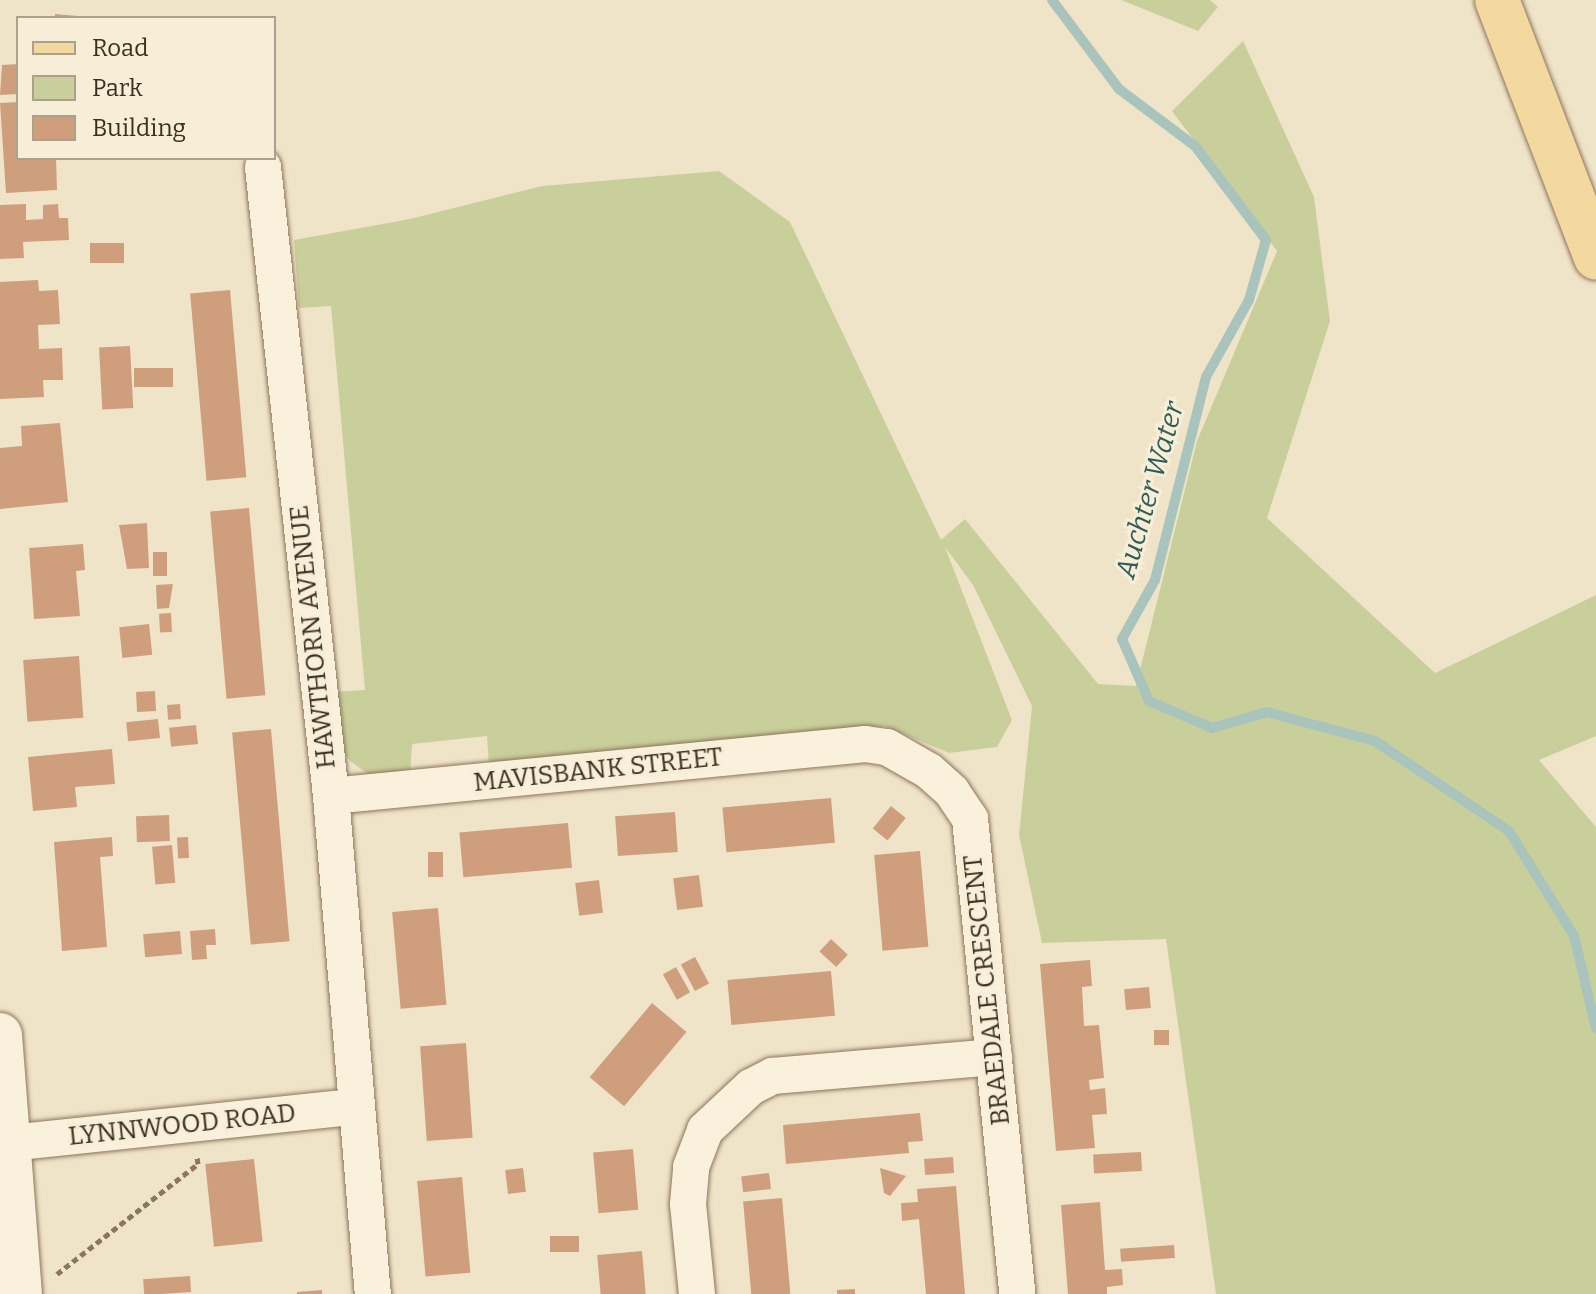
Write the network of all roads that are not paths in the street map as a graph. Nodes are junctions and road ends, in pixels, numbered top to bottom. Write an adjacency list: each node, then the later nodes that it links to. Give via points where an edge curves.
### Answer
1 (1497, 0): 3 (main road)
2 (263, 167): 5 (street, HAWTHORN AVENUE)
3 (1596, 258)
4 (865, 744): 5 (street, MAVISBANK STREET); 7 (street, BRAEDALE CRESCENT, via 896,751 929,771 970,819)
5 (331, 796): 8 (street, HAWTHORN AVENUE)
6 (0, 1035): 9 (street)
7 (994, 1057): 12 (street, via 773,1076 751,1087 705,1130 691,1167 688,1204); 13 (street, BRAEDALE CRESCENT)
8 (354, 1107): 9 (street, LYNNWOOD ROAD); 11 (street)
9 (10, 1143): 10 (street)
10 (37, 1285)
11 (373, 1294)
12 (697, 1294)
13 (1017, 1294)

